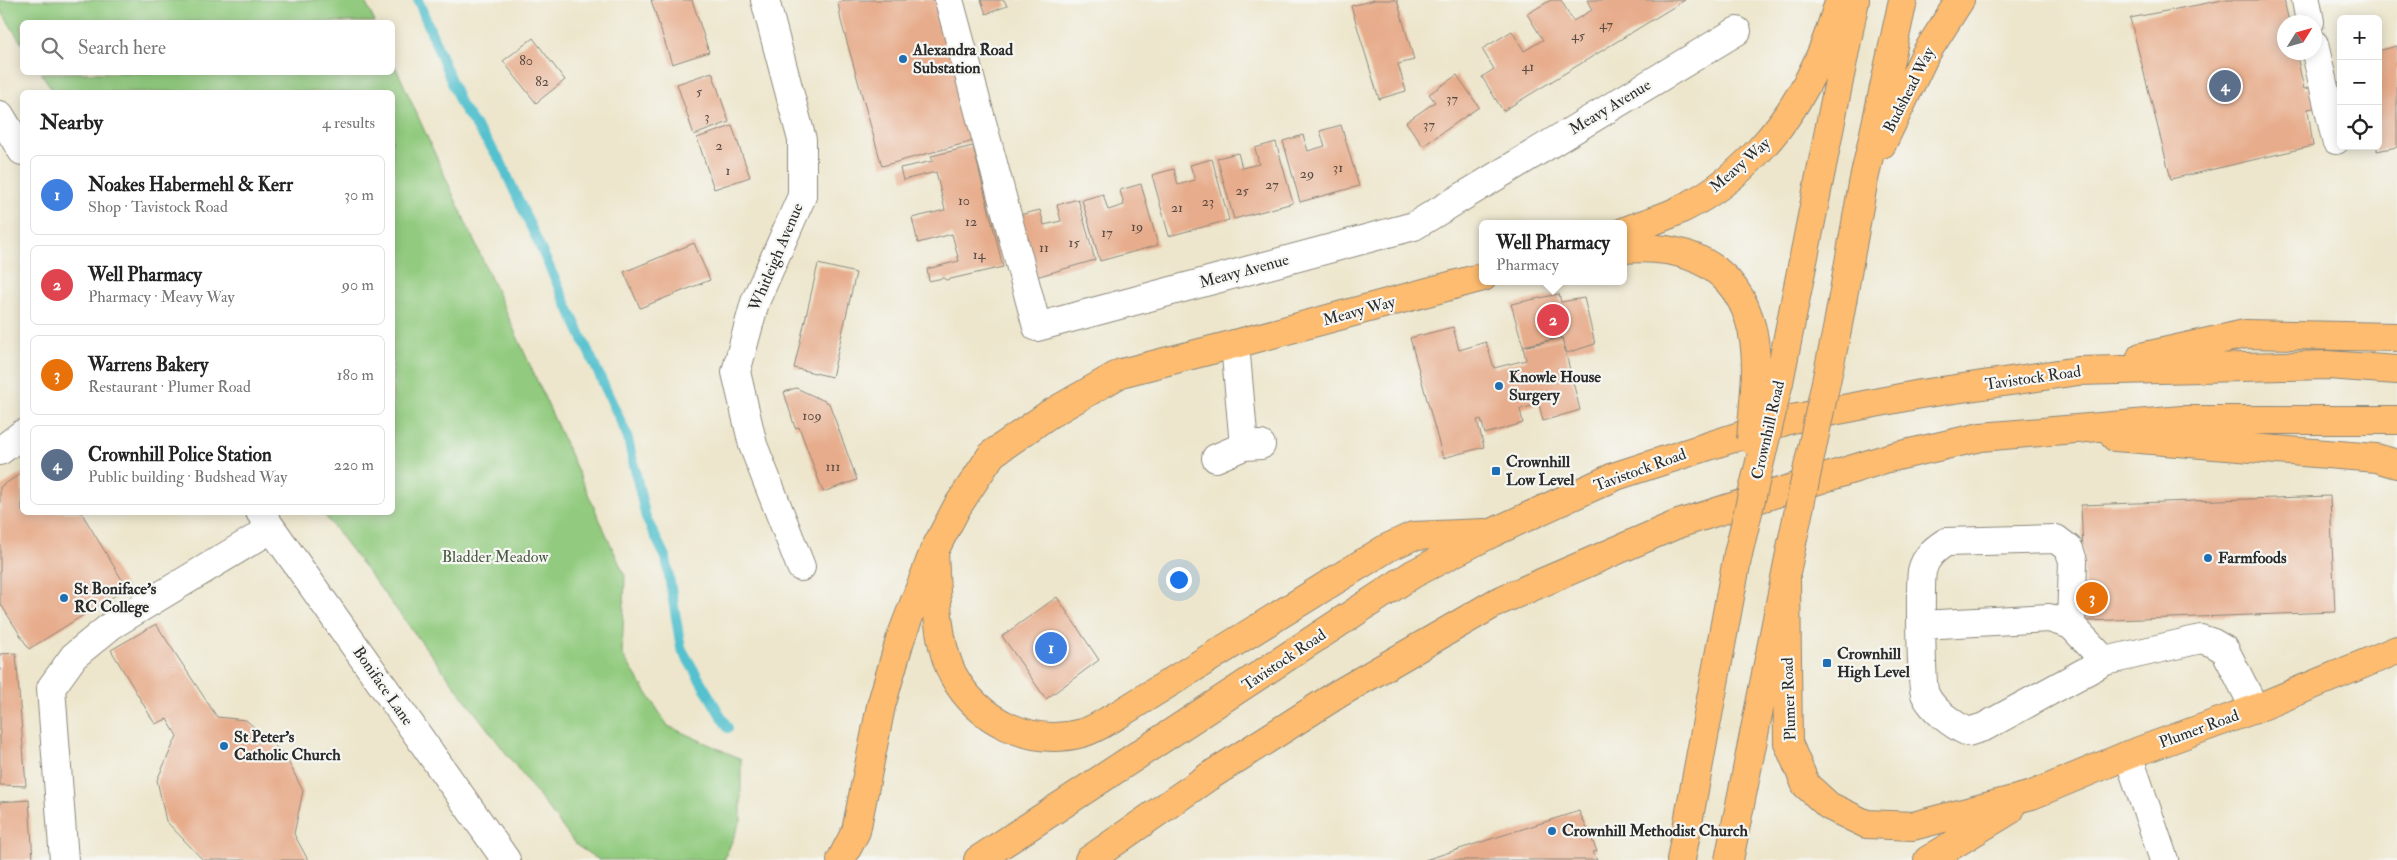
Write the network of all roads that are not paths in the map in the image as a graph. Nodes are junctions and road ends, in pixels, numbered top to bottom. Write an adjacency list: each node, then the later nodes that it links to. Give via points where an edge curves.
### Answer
1 (949, 0): 9 (street, Meavy Avenue, via 1037,327 1414,226)
2 (1840, 0): 15 (main road, Meavy Way, via 1818,60 1773,136 1710,192 1674,213)
3 (1855, 0): 22 (main road, Crownhill Road)
4 (1902, 0): 14 (main road)
5 (1960, 0): 14 (main road, Budshead Way, via 1925,55)
6 (2306, 0): 8 (street)
7 (771, 2): 32 (street, Whitleigh Avenue, via 802,140 802,196 755,302 736,372 753,445)
8 (2309, 15)
9 (1737, 31)
10 (2318, 60): 12 (street)
11 (0, 115): 13 (street)
12 (2336, 140)
13 (20, 148)
14 (1863, 184): 33 (main road, bridge)
15 (1627, 231)
16 (1627, 249): 22 (main road, via 1672,250 1697,258 1715,269 1743,302)
17 (1479, 278): 19 (main road, Meavy Way)
18 (2397, 337): 21 (main road, via 2245,334)
19 (1235, 344): 27 (street, via 1254,445); 31 (main road, Meavy Way, via 1121,373 1048,415 992,454 957,506)
20 (2397, 370): 21 (main road, Tavistock Road, via 2328,365)
21 (2078, 371): 30 (main road, Tavistock Road, via 1921,394 1792,419 1616,476)
22 (1767, 385): 46 (main road, Crownhill Road, bridge, via 1745,526)
23 (2397, 420): 24 (main road, via 2182,420)
24 (2074, 428): 28 (main road, via 2151,442 2376,458); 45 (main road, via 1980,437 1888,458 1678,524 1506,598 1338,694 1208,777)
25 (20, 436): 26 (street)
26 (0, 451)
27 (1216, 458)
28 (2397, 464)
29 (266, 521): 41 (street, via 112,625 74,656 50,688); 42 (street, Boniface Lane)
30 (1492, 533): 31 (main road, via 1413,536 1387,548 1116,716 1084,733 1057,738 1022,733 992,719 969,700 953,674 944,647); 44 (main road, Tavistock Road, via 1413,574)
31 (934, 551): 43 (main road, Meavy Way, via 900,640 881,706 856,831)
32 (801, 567)
33 (1786, 578): 40 (main road, Plumer Road, via 1788,743 1806,785 1829,806 1866,824 1913,826); 47 (main road)
34 (1921, 625): 35 (street, via 2049,618); 35 (street, via 1922,570 1931,552 1946,542 2056,539 2069,549 2073,561); 37 (street, via 1925,694 1955,726 1968,732)
35 (2071, 625): 37 (street)
36 (2392, 648): 38 (main road, Plumer Road)
37 (2105, 661): 38 (street, via 2201,639 2225,650)
38 (2255, 709): 39 (main road, Plumer Road)
39 (2128, 755): 40 (main road, Plumer Road); 49 (street)
40 (2032, 796): 48 (main road, Plumer Road)
41 (64, 860)
42 (506, 860)
43 (841, 860)
44 (978, 860)
45 (1089, 860)
46 (1681, 860)
47 (1729, 860)
48 (1928, 860)
49 (2164, 860)

